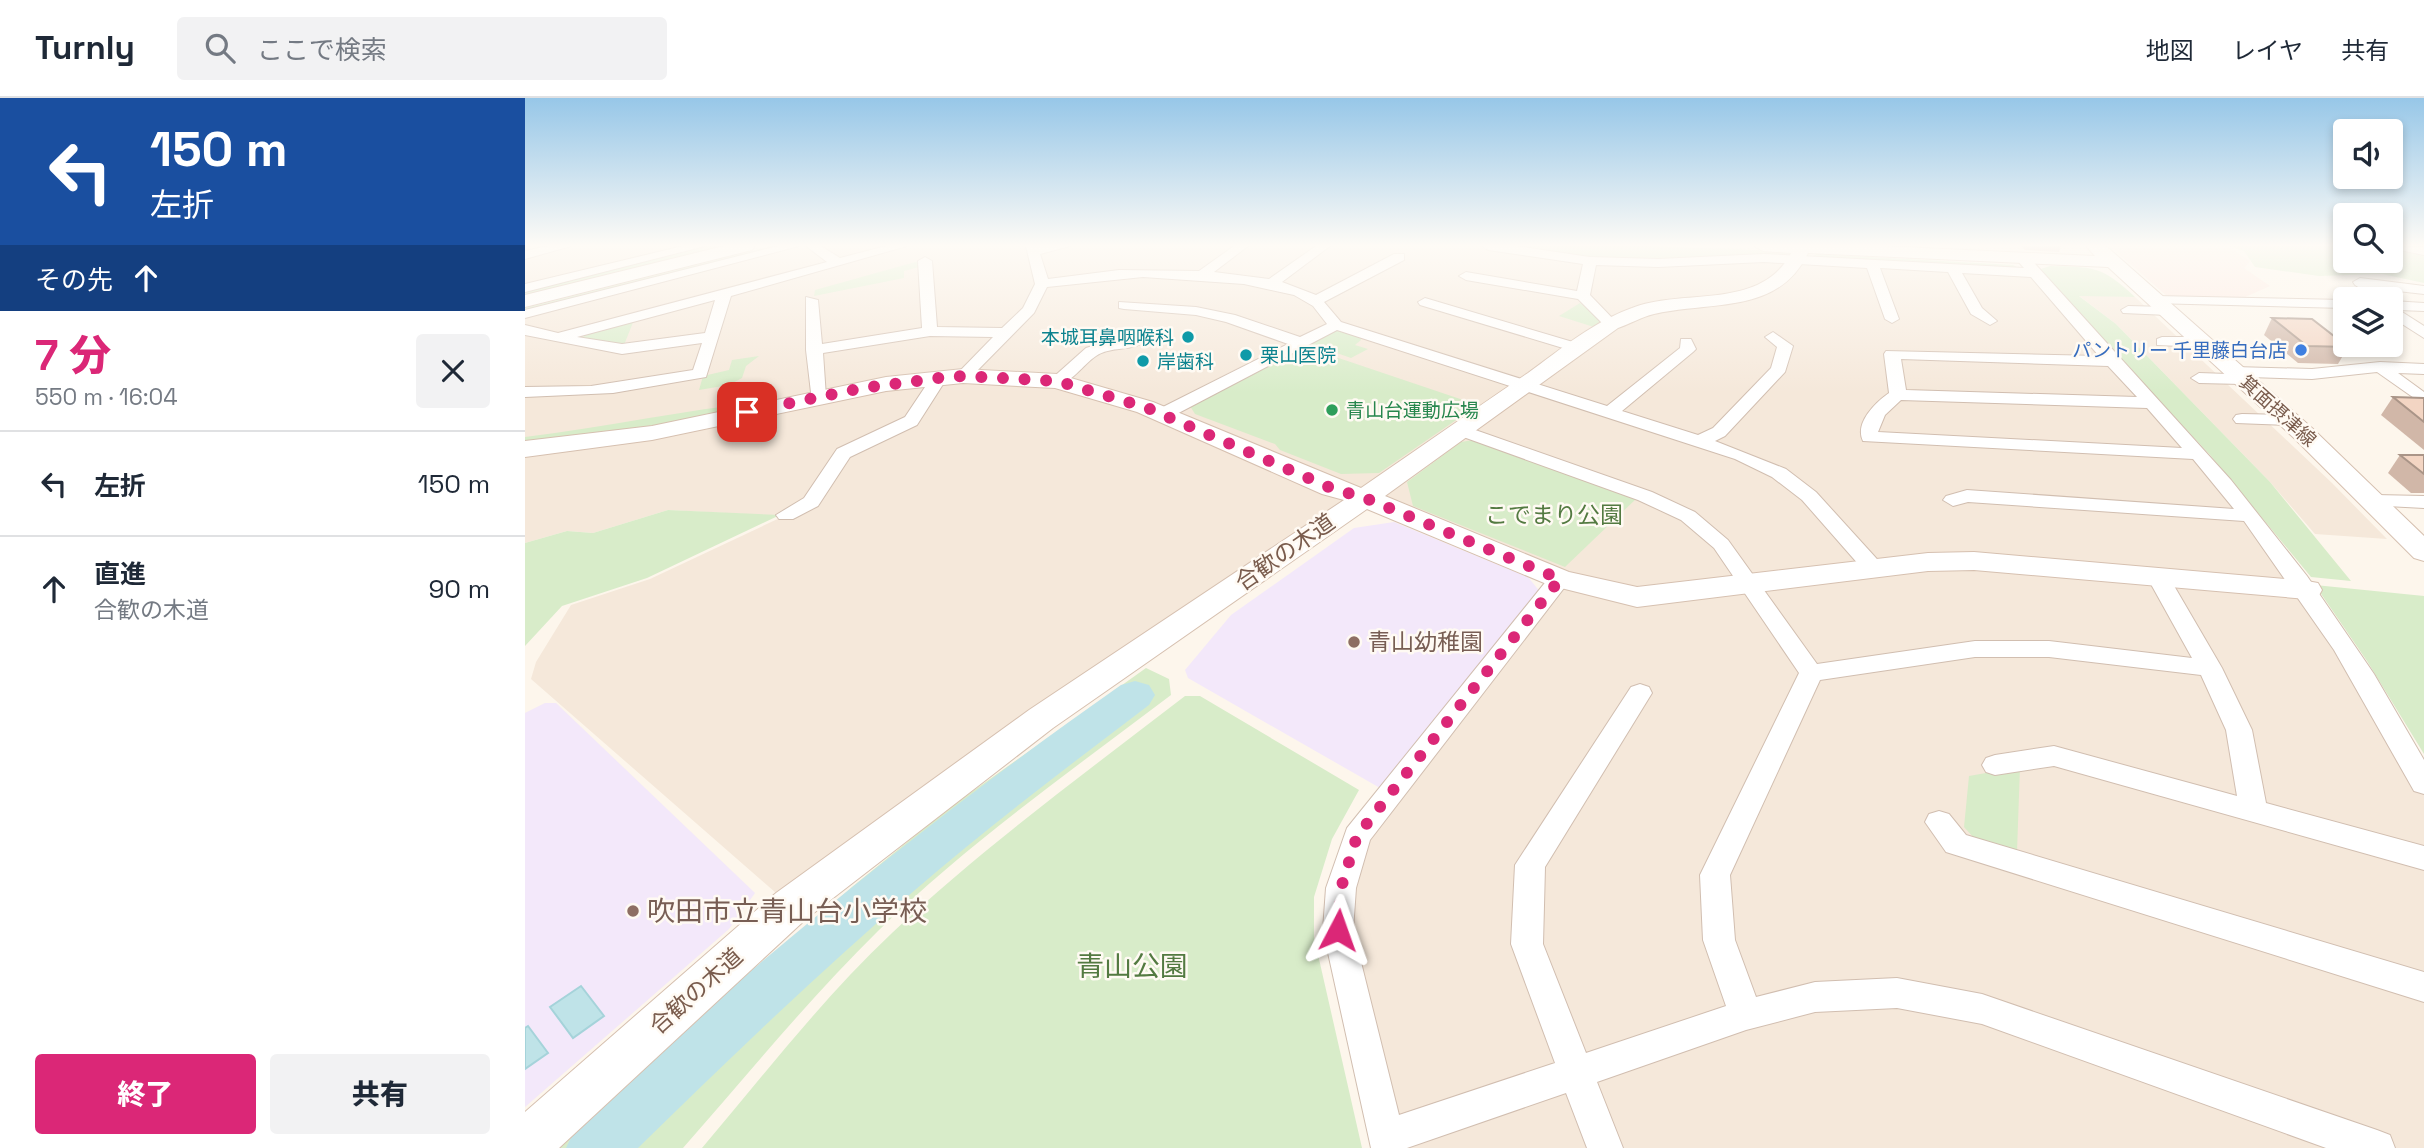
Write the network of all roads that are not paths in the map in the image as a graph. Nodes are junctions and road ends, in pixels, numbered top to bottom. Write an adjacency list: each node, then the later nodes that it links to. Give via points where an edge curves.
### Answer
1 (549, 295): 17 (street)
2 (600, 295): 26 (street)
3 (720, 295): 36 (street)
4 (724, 295): 37 (street)
5 (927, 295): 33 (street)
6 (1036, 295): 34 (street, via 1029,310)
7 (1299, 295): 18 (street)
8 (1326, 295): 18 (street)
9 (1577, 295): 15 (street)
10 (1742, 295): 30 (street, via 1649,309)
11 (1883, 295): 28 (street)
12 (1967, 295): 29 (street, via 1976,312)
13 (2054, 295): 46 (street)
14 (2151, 295): 22 (street, 箕面摂津線)
15 (1583, 296): 30 (street)
16 (811, 300): 45 (street)
17 (525, 301)
18 (1315, 301): 31 (street)
19 (1425, 302): 44 (street)
20 (2333, 303): 22 (street)
21 (1124, 305): 43 (street, via 1230,318)
22 (2162, 305): 25 (street); 41 (street, 箕面摂津線)
23 (2403, 305): 24 (street)
24 (2424, 307)
25 (2128, 310)
26 (525, 314)
27 (2403, 315): 35 (street)
28 (1892, 319)
29 (1990, 321)
30 (1611, 324): 44 (street)
31 (1336, 325): 43 (street); 53 (street)
32 (525, 330): 36 (street)
33 (930, 331): 34 (street); 45 (street)
34 (1006, 333): 50 (street)
35 (2424, 333)
36 (560, 337): 37 (street, via 622,349)
37 (711, 337): 54 (street, via 699,374 618,389)
38 (1773, 337): 64 (street, via 1785,346 1779,369 1719,432)
39 (1686, 342): 59 (street, via 1688,349)
40 (2162, 342): 41 (street)
41 (2203, 342): 49 (street, 箕面摂津線)
42 (1134, 343): 52 (street, via 1117,340 1097,347)
43 (1301, 343): 60 (street)
44 (1578, 348): 53 (street)
45 (814, 350): 56 (street)
46 (2112, 361): 55 (street, via 1892,354); 58 (street)
47 (2380, 367): 48 (street); 49 (street); 57 (street)
48 (2424, 369)
49 (2239, 376): 51 (street); 62 (street, 箕面摂津線)
50 (951, 377): 52 (street, 合歓の木道); 56 (street, 合歓の木道); 71 (street, via 911,421 843,453 811,502)
51 (2200, 378)
52 (1057, 381): 60 (street, 合歓の木道)
53 (1523, 386): 59 (street); 63 (street)
54 (525, 392)
55 (1898, 395): 58 (street); 66 (street, via 1888,400 1869,426 1869,437)
56 (818, 397): 65 (street, 合歓の木道, via 652,433)
57 (2424, 400)
58 (2151, 403): 66 (street)
59 (1610, 412): 64 (street)
60 (1163, 414): 67 (street, 合歓の木道, via 1331,488)
61 (2242, 419): 62 (street)
62 (2288, 420): 69 (street, 箕面摂津線)
63 (1461, 430): 67 (street); 77 (street, via 1688,516 1721,544)
64 (1702, 441): 74 (street, via 1779,473 1809,496)
65 (525, 449)
66 (2197, 454): 72 (street)
67 (1365, 498): 76 (street); 91 (street, 合歓の木道, via 1041,719 791,906)
68 (1953, 500): 72 (street, via 1967,496)
69 (2375, 501): 70 (street); 73 (street, 箕面摂津線)
70 (2424, 502)
71 (786, 515)
72 (2251, 516): 78 (street)
73 (2424, 552)
74 (1875, 569): 75 (street, via 1974,561); 77 (street)
75 (2158, 577): 78 (street); 79 (street)
76 (1560, 579): 77 (street, via 1637,597); 90 (street, via 1357,836 1345,875 1338,930)
77 (1750, 585): 80 (street)
78 (2307, 590): 83 (street, via 2384,708)
79 (2210, 668): 80 (street, via 2049,649 1975,649); 84 (street, via 2239,730)
80 (1811, 673): 88 (street, via 1715,875 1719,940)
81 (1640, 693): 89 (street, via 1530,865 1527,944)
82 (1995, 765): 84 (street, via 2054,756)
83 (2424, 784)
84 (2253, 809): 86 (street)
85 (1940, 822): 87 (street, via 1956,844)
86 (2424, 858)
87 (2424, 988)
88 (1746, 1015): 89 (street); 92 (street, via 1815,997 1897,993 1982,1009)
89 (1574, 1072): 90 (street); 93 (street)
90 (1388, 1142)
91 (525, 1145)
92 (2364, 1145)
93 (1605, 1148)

